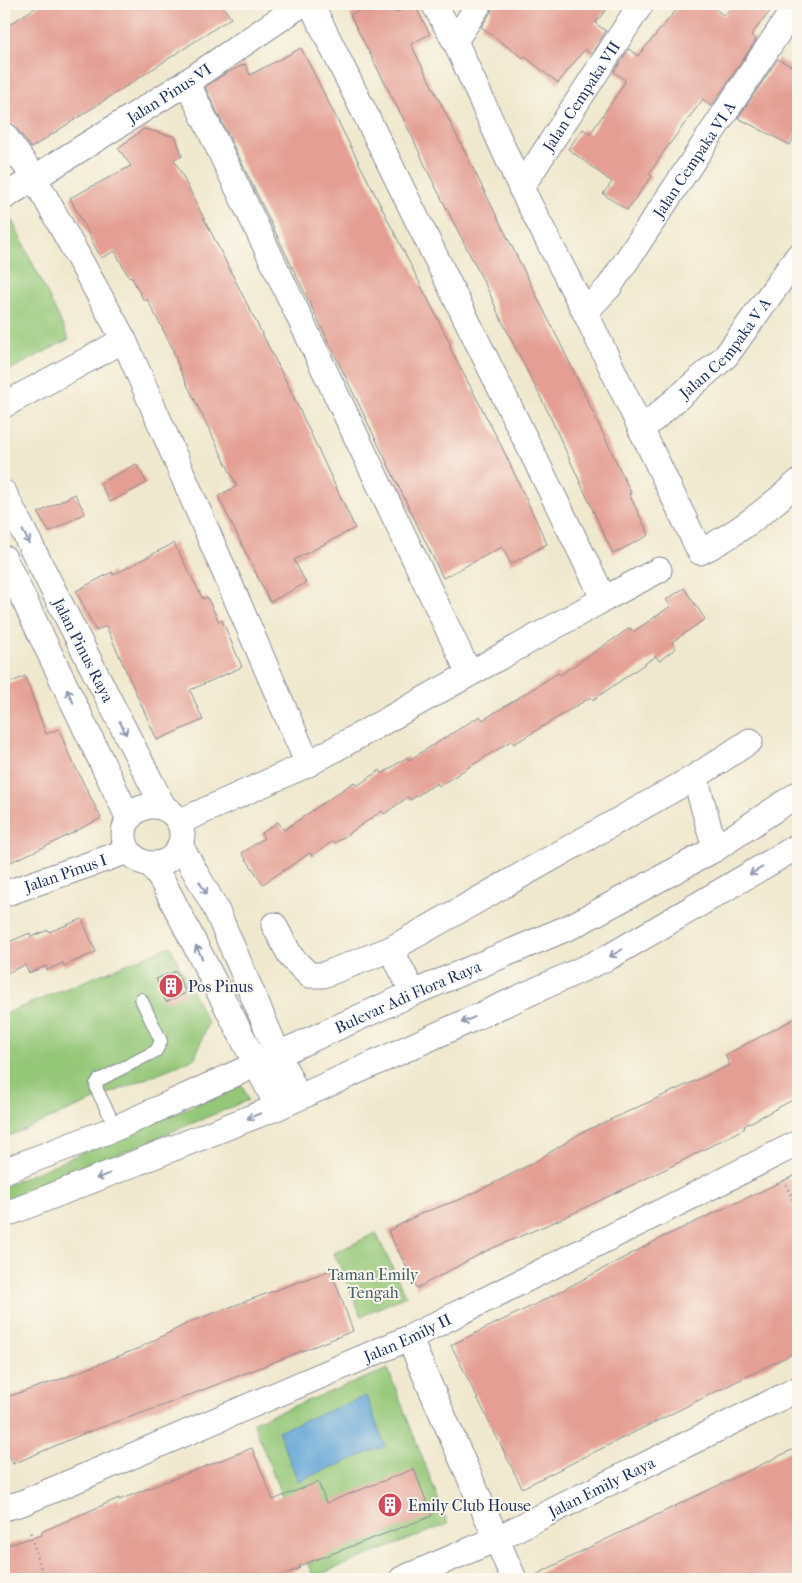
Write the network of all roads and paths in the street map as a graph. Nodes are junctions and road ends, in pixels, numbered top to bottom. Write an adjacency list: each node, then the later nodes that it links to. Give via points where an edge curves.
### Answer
1 (302, 4): 8 (street, Jalan Pinus VI)
2 (311, 4): 22 (street)
3 (434, 4): 7 (street)
4 (479, 4): 7 (street)
5 (641, 4): 11 (street, Jalan Cempaka VII)
6 (797, 4): 14 (street, Jalan Cempaka VI A, via 609,287)
7 (455, 41): 11 (street)
8 (187, 82): 10 (street, Jalan Pinus VI); 23 (street)
9 (4, 135): 10 (street)
10 (34, 178): 12 (street, Jalan Pinus VI); 15 (street)
11 (521, 188): 14 (street)
12 (4, 197)
13 (798, 256): 17 (street, Jalan Cempaka V A, via 726,356)
14 (585, 312): 17 (street)
15 (124, 340): 16 (street); 25 (street)
16 (4, 405)
17 (641, 430): 18 (street, via 700,552 725,540)
18 (798, 482)
19 (4, 493): 29 (street, Jalan Pinus Raya, one-way to 29)
20 (4, 558): 28 (street, Jalan Pinus Raya, one-way to 20)
21 (659, 570): 22 (street)
22 (604, 599): 23 (street)
23 (469, 673): 25 (street)
24 (750, 741): 26 (street)
25 (308, 764): 29 (street)
26 (695, 777): 31 (street); 36 (street)
27 (798, 794): 31 (street, Bulevar Adi Flora Raya)
28 (128, 819): 29 (street, via 144,807); 32 (street, via 123,835)
29 (174, 825): 33 (street, via 174,855); 39 (street, Jalan Pinus Raya, one-way to 39, via 216,909)
30 (798, 846): 41 (street, one-way to 41, via 608,957)
31 (715, 849): 37 (street, Bulevar Adi Flora Raya, via 572,926)
32 (128, 851): 33 (street, via 139,861); 34 (street, Jalan Pinus I)
33 (152, 865): 40 (street, one-way to 33)
34 (4, 894)
35 (274, 925): 36 (street, via 292,957 309,975 323,975)
36 (391, 948): 37 (street)
37 (413, 993): 39 (street, Bulevar Adi Flora Raya)
38 (140, 999): 42 (lane, via 161,1041 156,1051 96,1084)
39 (278, 1054): 40 (street, Bulevar Adi Flora Raya); 41 (street, Jalan Pinus Raya)
40 (256, 1066): 41 (street); 42 (street, Bulevar Adi Flora Raya)
41 (288, 1101): 47 (street, one-way to 47)
42 (116, 1128): 45 (street, Bulevar Adi Flora Raya)
43 (798, 1143): 44 (street, Jalan Emily II)
44 (773, 1156): 46 (path); 48 (street, Jalan Emily II)
45 (4, 1171)
46 (798, 1211)
47 (4, 1215)
48 (408, 1338): 50 (street, Jalan Emily II); 51 (street)
49 (798, 1389): 51 (street, Jalan Emily Raya)
50 (13, 1506): 52 (path)
51 (496, 1539): 53 (street, Jalan Emily Raya); 54 (street)
52 (44, 1579)
53 (402, 1579)
54 (514, 1579)

